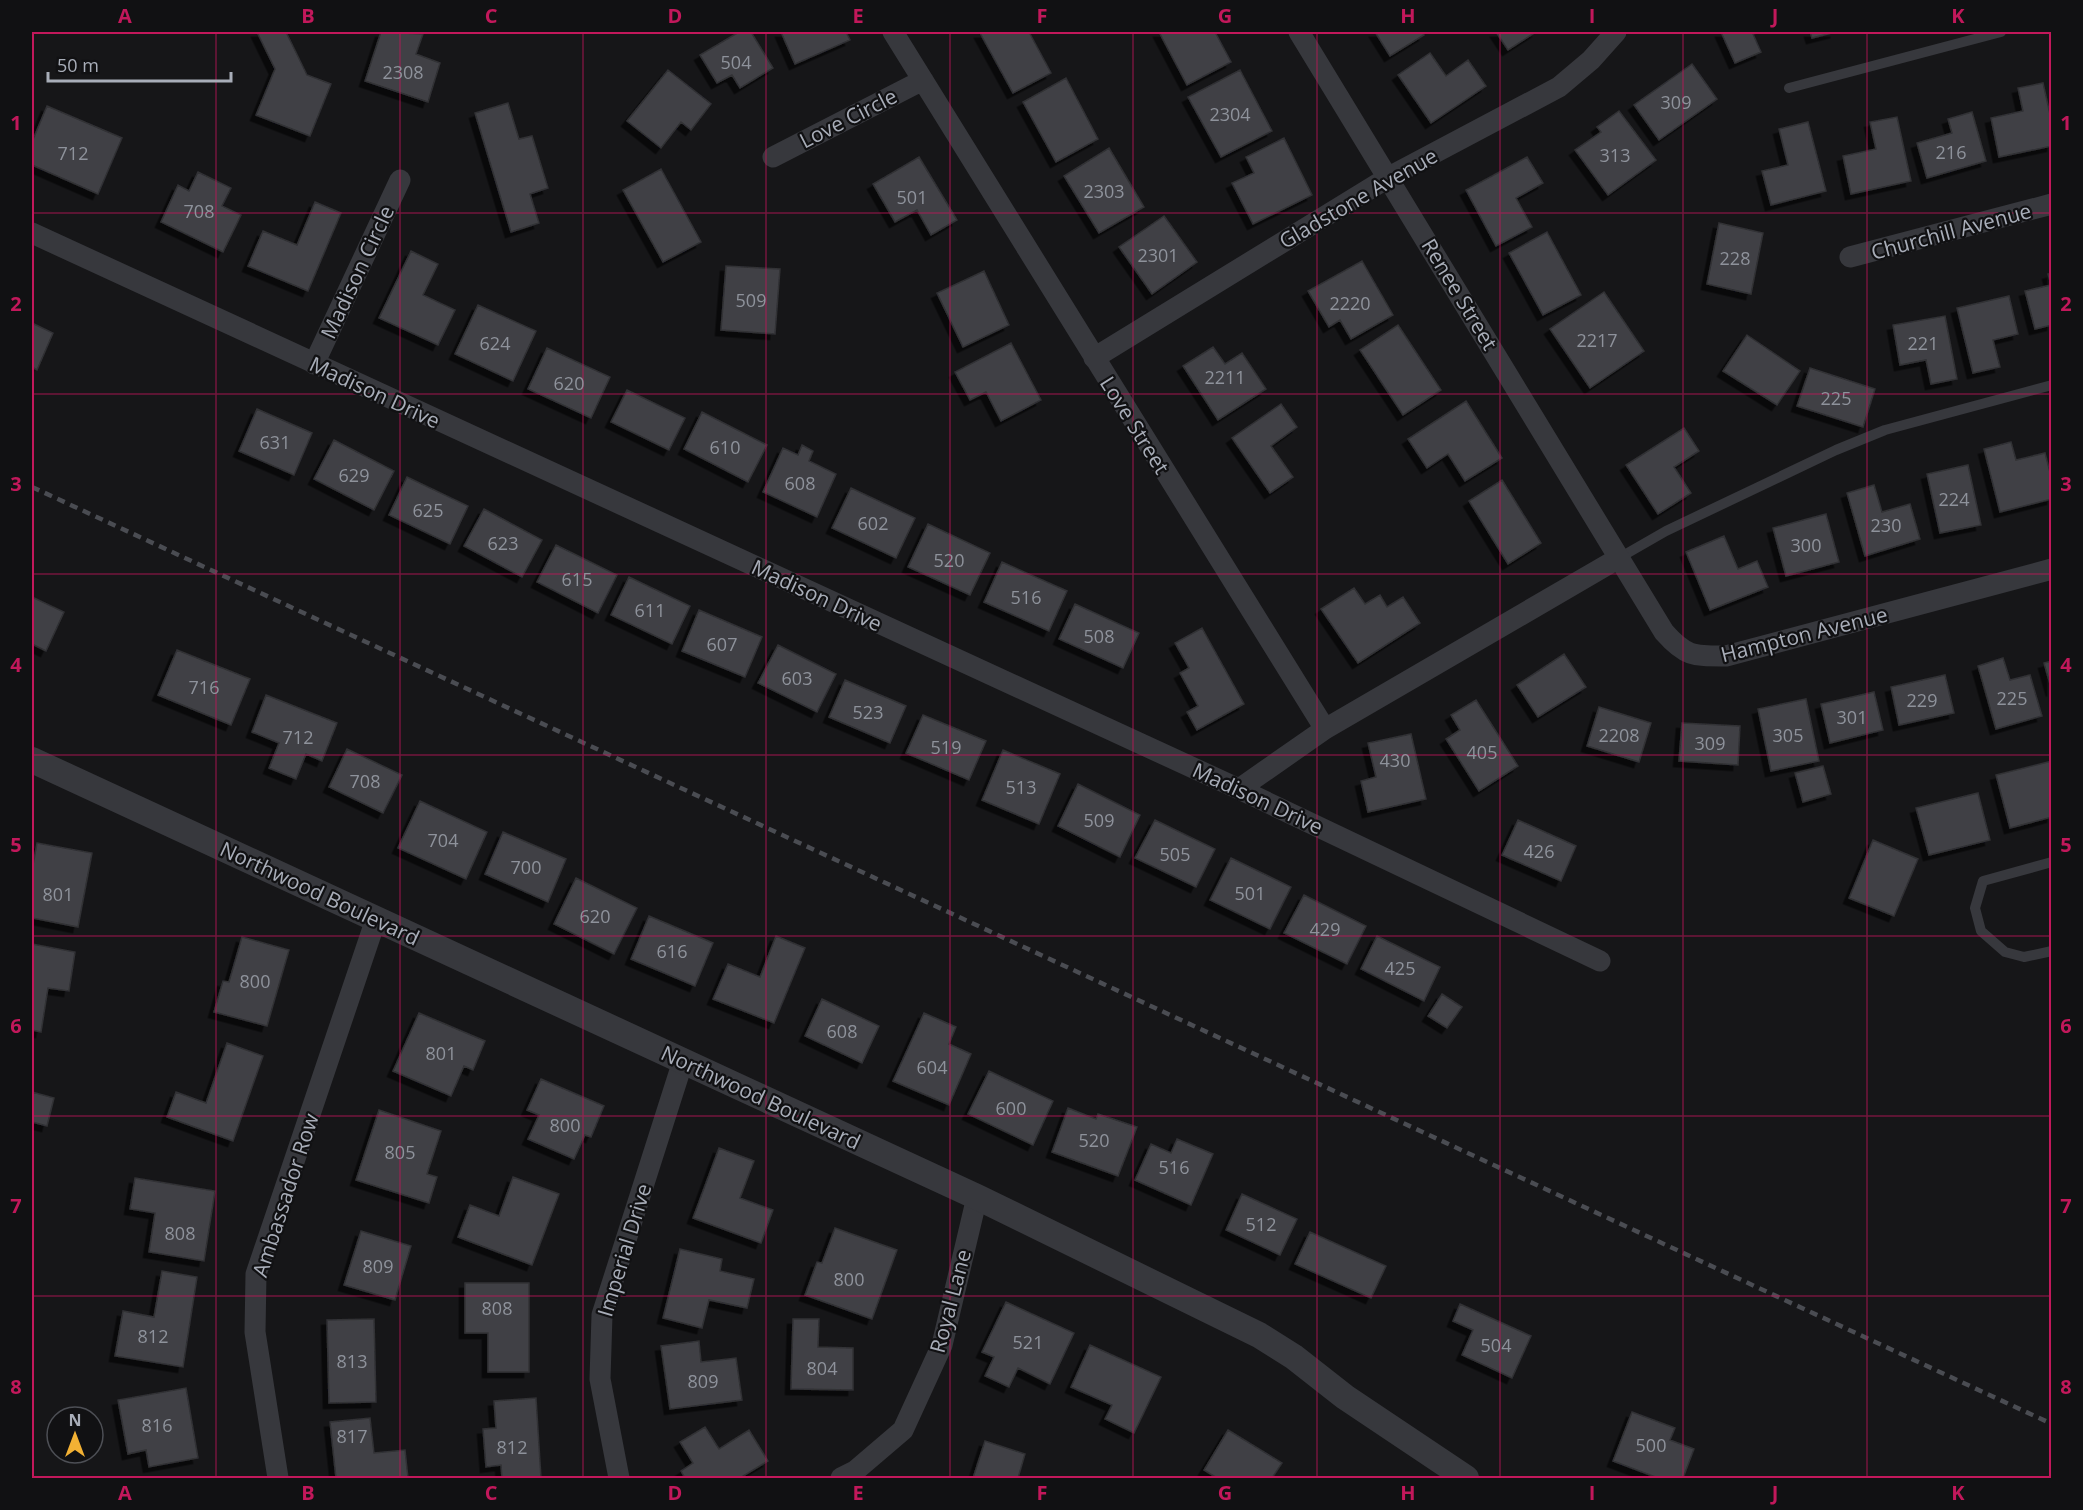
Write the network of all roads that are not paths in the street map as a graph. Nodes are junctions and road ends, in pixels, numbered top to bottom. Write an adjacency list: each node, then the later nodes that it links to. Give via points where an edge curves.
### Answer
1 (894, 32): 5 (street, Love Street)
2 (1299, 32): 8 (street, Renee Street)
3 (1616, 32): 8 (street, Gladstone Avenue, via 1559,87)
4 (2001, 32): 6 (lane)
5 (923, 80): 7 (street, Love Circle); 13 (street, Love Street)
6 (1789, 88)
7 (773, 157)
8 (1389, 177): 13 (street, Gladstone Avenue); 16 (street, Renee Street)
9 (400, 180): 14 (street, Madison Circle)
10 (2052, 204): 12 (street, Churchill Avenue)
11 (32, 233): 14 (street, Madison Drive)
12 (1850, 257)
13 (1094, 358): 18 (street, Love Street)
14 (314, 364): 20 (street, Madison Drive)
15 (2052, 385): 16 (lane, via 1885,430 1665,531)
16 (1619, 558): 17 (street, Hampton Avenue, via 1664,632 1680,651 1701,656 1726,656); 18 (street)
17 (2052, 569)
18 (1324, 729): 20 (street)
19 (32, 760): 22 (street, Northwood Boulevard)
20 (1239, 789): 24 (street, Madison Drive)
21 (2052, 862): 23 (lane, via 1983,881 1975,908 1981,931 2006,952 2024,957)
22 (376, 919): 25 (street, Northwood Boulevard); 28 (street, Ambassador Row, via 256,1274 255,1332)
23 (2052, 951)
24 (1600, 961)
25 (683, 1061): 26 (street, Northwood Boulevard); 29 (street, Imperial Drive, via 602,1315 600,1379)
26 (977, 1197): 27 (street, Royal Lane, via 942,1345 903,1430); 30 (street, Northwood Boulevard, via 1259,1335)
27 (852, 1476)
28 (278, 1479)
29 (619, 1479)
30 (1466, 1479)

